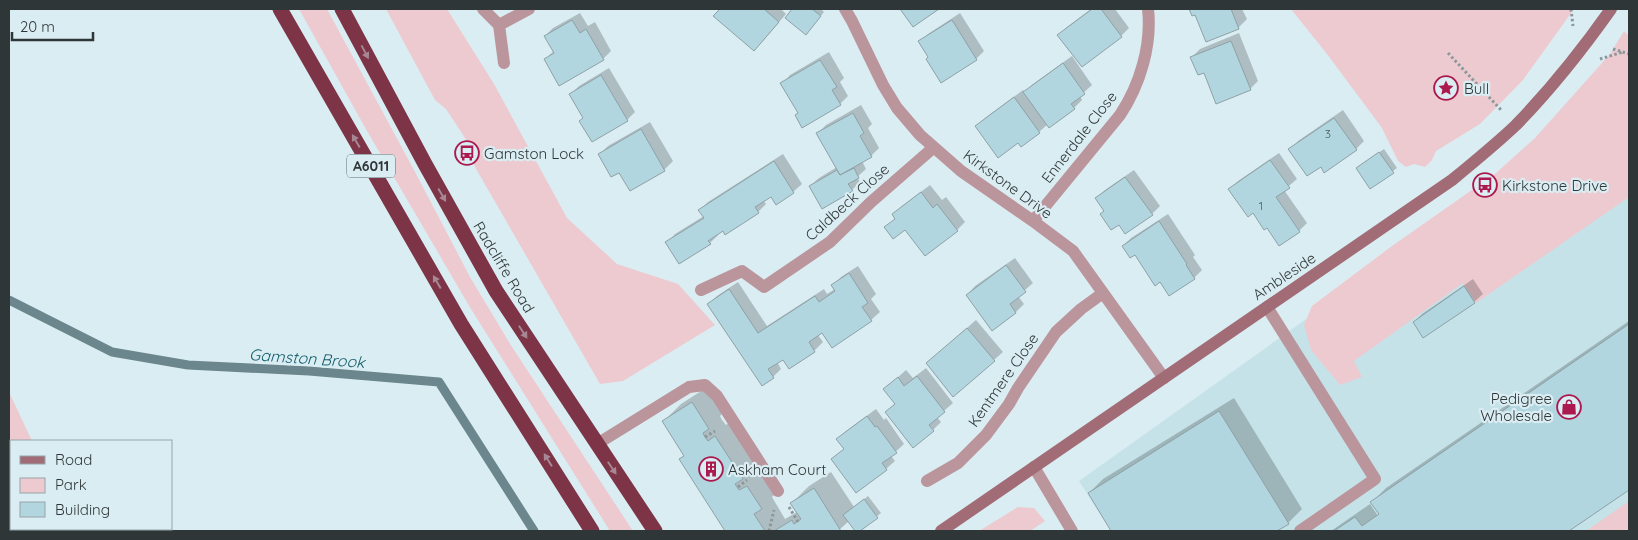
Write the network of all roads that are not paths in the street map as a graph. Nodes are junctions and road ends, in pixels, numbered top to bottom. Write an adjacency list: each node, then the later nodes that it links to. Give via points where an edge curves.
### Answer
1 (280, 9): 20 (highway, A6011, one-way to 1, via 461,324)
2 (342, 9): 16 (highway, Radcliffe Road / A6011, one-way to 16, via 496,291)
3 (483, 9): 8 (street)
4 (529, 9): 8 (street)
5 (845, 9): 10 (street, Kirkstone Drive, via 897,108)
6 (1148, 9): 11 (street, Ennerdale Close, via 1144,59 1130,100)
7 (1611, 9): 14 (street, Ambleside, via 1553,84 1515,125 1452,180)
8 (499, 25): 9 (street)
9 (504, 63)
10 (933, 148): 11 (street, Kirkstone Drive, via 961,172); 12 (street, Caldbeck Close, via 830,242 764,287 742,272)
11 (1033, 222): 13 (street, Kirkstone Drive, via 1073,252)
12 (701, 290)
13 (1103, 293): 15 (street, Kirkstone Drive); 18 (street, Kentmere Close, via 1056,332 986,435 958,463)
14 (1267, 307): 15 (street, Ambleside); 24 (street, via 1375,479)
15 (1164, 378): 17 (street, Ambleside)
16 (596, 444): 19 (street, via 689,387 705,385 718,396); 21 (highway, Radcliffe Road / A6011, one-way to 21)
17 (1034, 467): 22 (street, Ambleside); 23 (street)
18 (927, 481)
19 (778, 491)
20 (592, 531)
21 (655, 531)
22 (941, 531)
23 (1072, 531)
24 (1300, 531)

